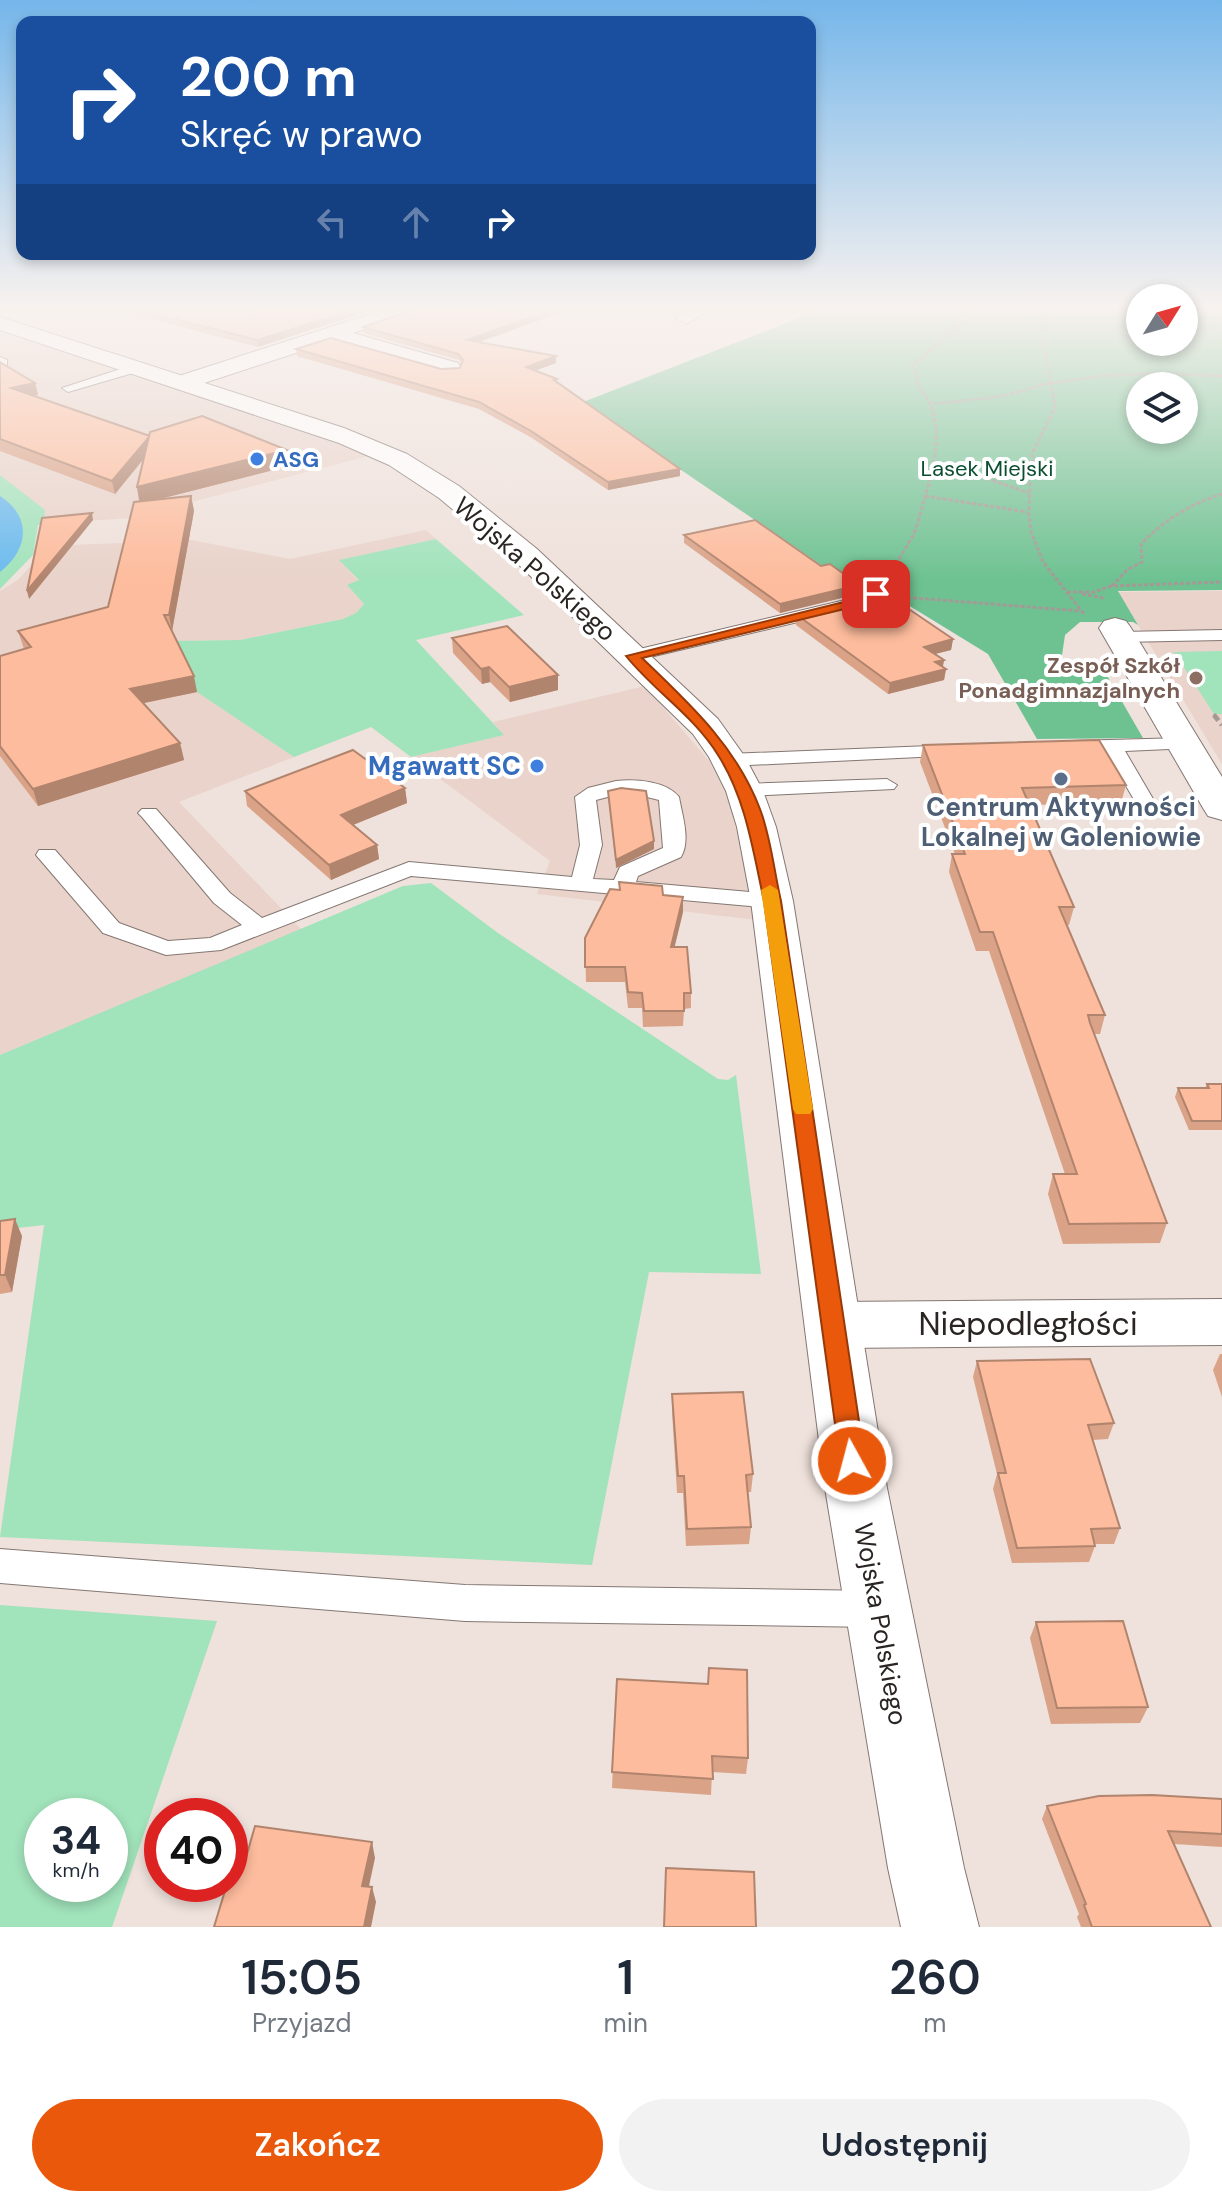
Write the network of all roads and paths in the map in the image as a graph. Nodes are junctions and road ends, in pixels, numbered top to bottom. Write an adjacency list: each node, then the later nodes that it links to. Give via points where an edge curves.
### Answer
1 (236, 400): 17 (street, Wojska Polskiego, via 371,446 421,473 491,527)
2 (930, 400): 5 (path)
3 (969, 400): 5 (path)
4 (1053, 400): 7 (path, via 1054,413 1032,454)
5 (933, 404): 6 (path)
6 (935, 465): 7 (path); 9 (path)
7 (1030, 494): 10 (path)
8 (1222, 494): 12 (path, via 1184,507 1155,529 1141,544 1142,562)
9 (925, 496): 10 (path); 14 (path, via 912,538)
10 (1027, 512): 13 (path, via 1034,548)
11 (1222, 582): 12 (path)
12 (1111, 586): 13 (path)
13 (1066, 592): 14 (path, via 1083,612)
14 (876, 594): 17 (lane)
15 (1118, 633): 16 (lane); 20 (street)
16 (1222, 635)
17 (633, 656): 24 (street, Wojska Polskiego, via 698,720)
18 (1214, 714): 19 (path)
19 (1222, 725)
20 (1184, 744): 21 (lane); 31 (street)
21 (1112, 746): 22 (lane); 28 (lane)
22 (1048, 748)
23 (969, 751): 24 (lane)
24 (737, 775): 25 (lane); 38 (street, Wojska Polskiego, via 755,820)
25 (887, 785)
26 (647, 804): 27 (lane)
27 (671, 804): 30 (lane, via 669,797 650,787 632,786 594,792 585,797); 33 (lane)
28 (1146, 804)
29 (609, 806): 30 (lane)
30 (586, 807): 36 (lane, via 602,838)
31 (1222, 808)
32 (149, 813): 39 (lane, via 222,898)
33 (674, 835): 34 (lane); 37 (lane, via 673,852 628,872)
34 (651, 836)
35 (47, 855): 39 (lane, via 111,928 166,948 213,945)
36 (581, 883): 37 (lane); 39 (lane, via 409,869)
37 (623, 887): 38 (lane)
38 (772, 901): 41 (street, Wojska Polskiego)
39 (258, 926)
40 (1222, 1322): 41 (street, Niepodległości)
41 (835, 1325): 43 (street, Wojska Polskiego)
42 (0, 1566): 43 (lane, via 465,1603)
43 (878, 1609): 44 (street, Wojska Polskiego)
44 (940, 1927)

